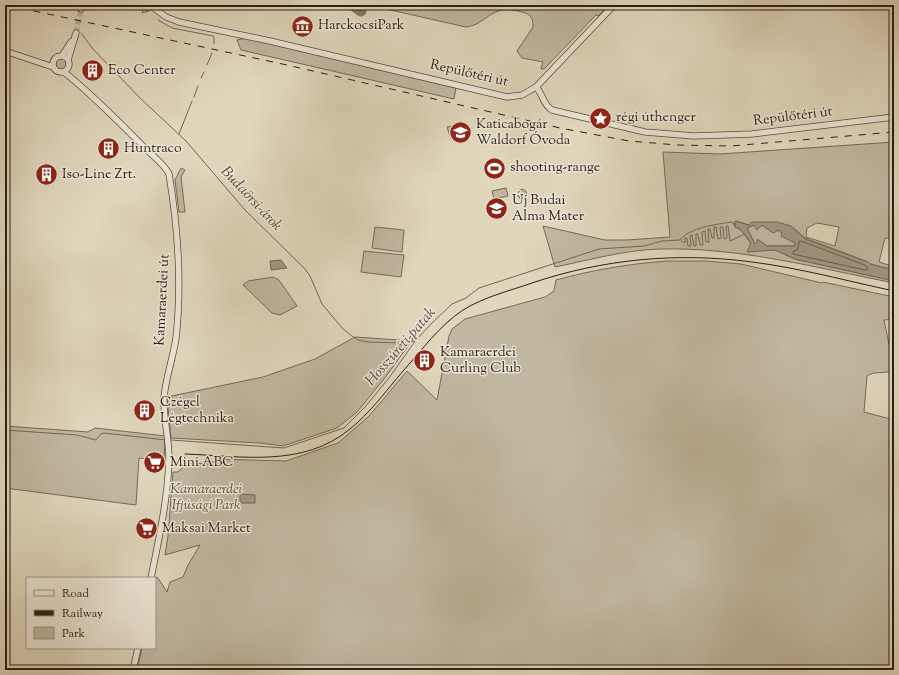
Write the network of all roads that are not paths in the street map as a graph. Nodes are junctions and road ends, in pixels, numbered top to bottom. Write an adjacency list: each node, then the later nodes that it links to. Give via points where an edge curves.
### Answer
1 (150, 5): 12 (street, Repülőtéri út, via 166,17 179,22 270,40 501,96 522,95)
2 (614, 5): 12 (street)
3 (5, 51): 5 (street)
4 (62, 56): 6 (street); 6 (street, via 76,34); 7 (street)
5 (31, 60): 7 (street); 8 (street)
6 (68, 60): 9 (street)
7 (54, 61): 8 (street)
8 (53, 67): 10 (street, via 58,72)
9 (69, 68): 10 (street); 11 (street, Kamaraerdei út)
10 (64, 72): 11 (street, Kamaraerdei út)
11 (78, 83): 14 (street, Kamaraerdei út, via 169,174 179,276 176,340 164,397 168,440 164,514)
12 (536, 87): 13 (street, Repülőtéri út, via 552,110 666,135 740,135)
13 (894, 117)
14 (152, 577)
15 (138, 649): 16 (street)
16 (133, 670)

